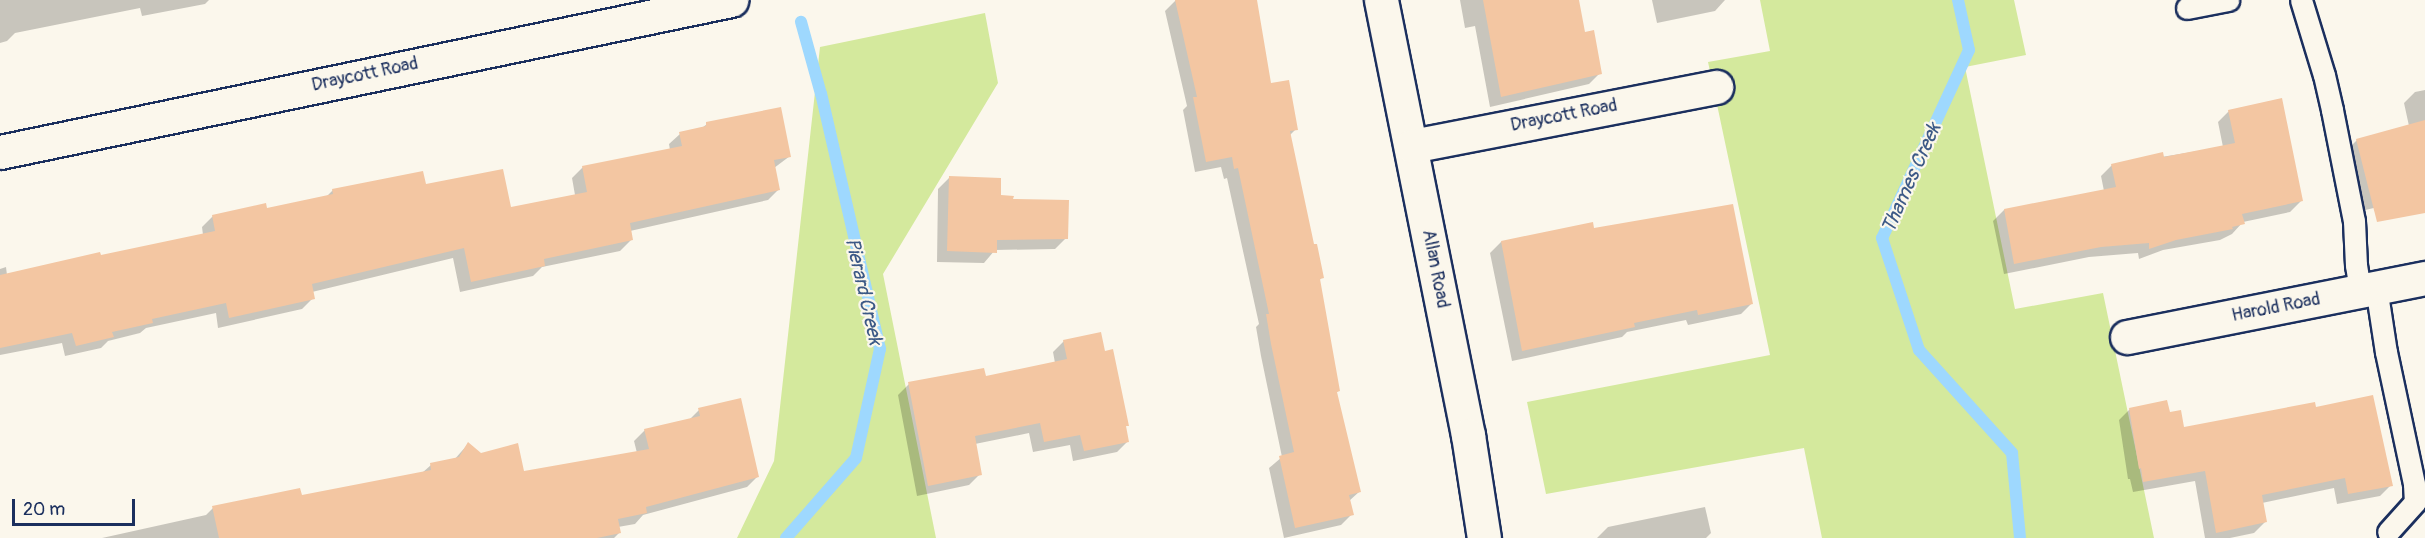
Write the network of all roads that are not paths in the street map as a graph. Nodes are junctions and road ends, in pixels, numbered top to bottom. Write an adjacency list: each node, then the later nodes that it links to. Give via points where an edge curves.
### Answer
1 (731, 0): 8 (street, Draycott Road)
2 (1382, 0): 7 (street, Allan Road)
3 (2228, 0): 5 (lane)
4 (2301, 0): 10 (lane, via 2325,75 2354,220 2355,265)
5 (2187, 8)
6 (1716, 87): 7 (street, Draycott Road)
7 (1412, 146): 13 (street, Allan Road)
8 (0, 152)
9 (2425, 278): 10 (street, Harold Road)
10 (2368, 289): 11 (street, Harold Road); 12 (lane, via 2386,352 2414,484 2415,502)
11 (2127, 337)
12 (2388, 532)
13 (1484, 538)

